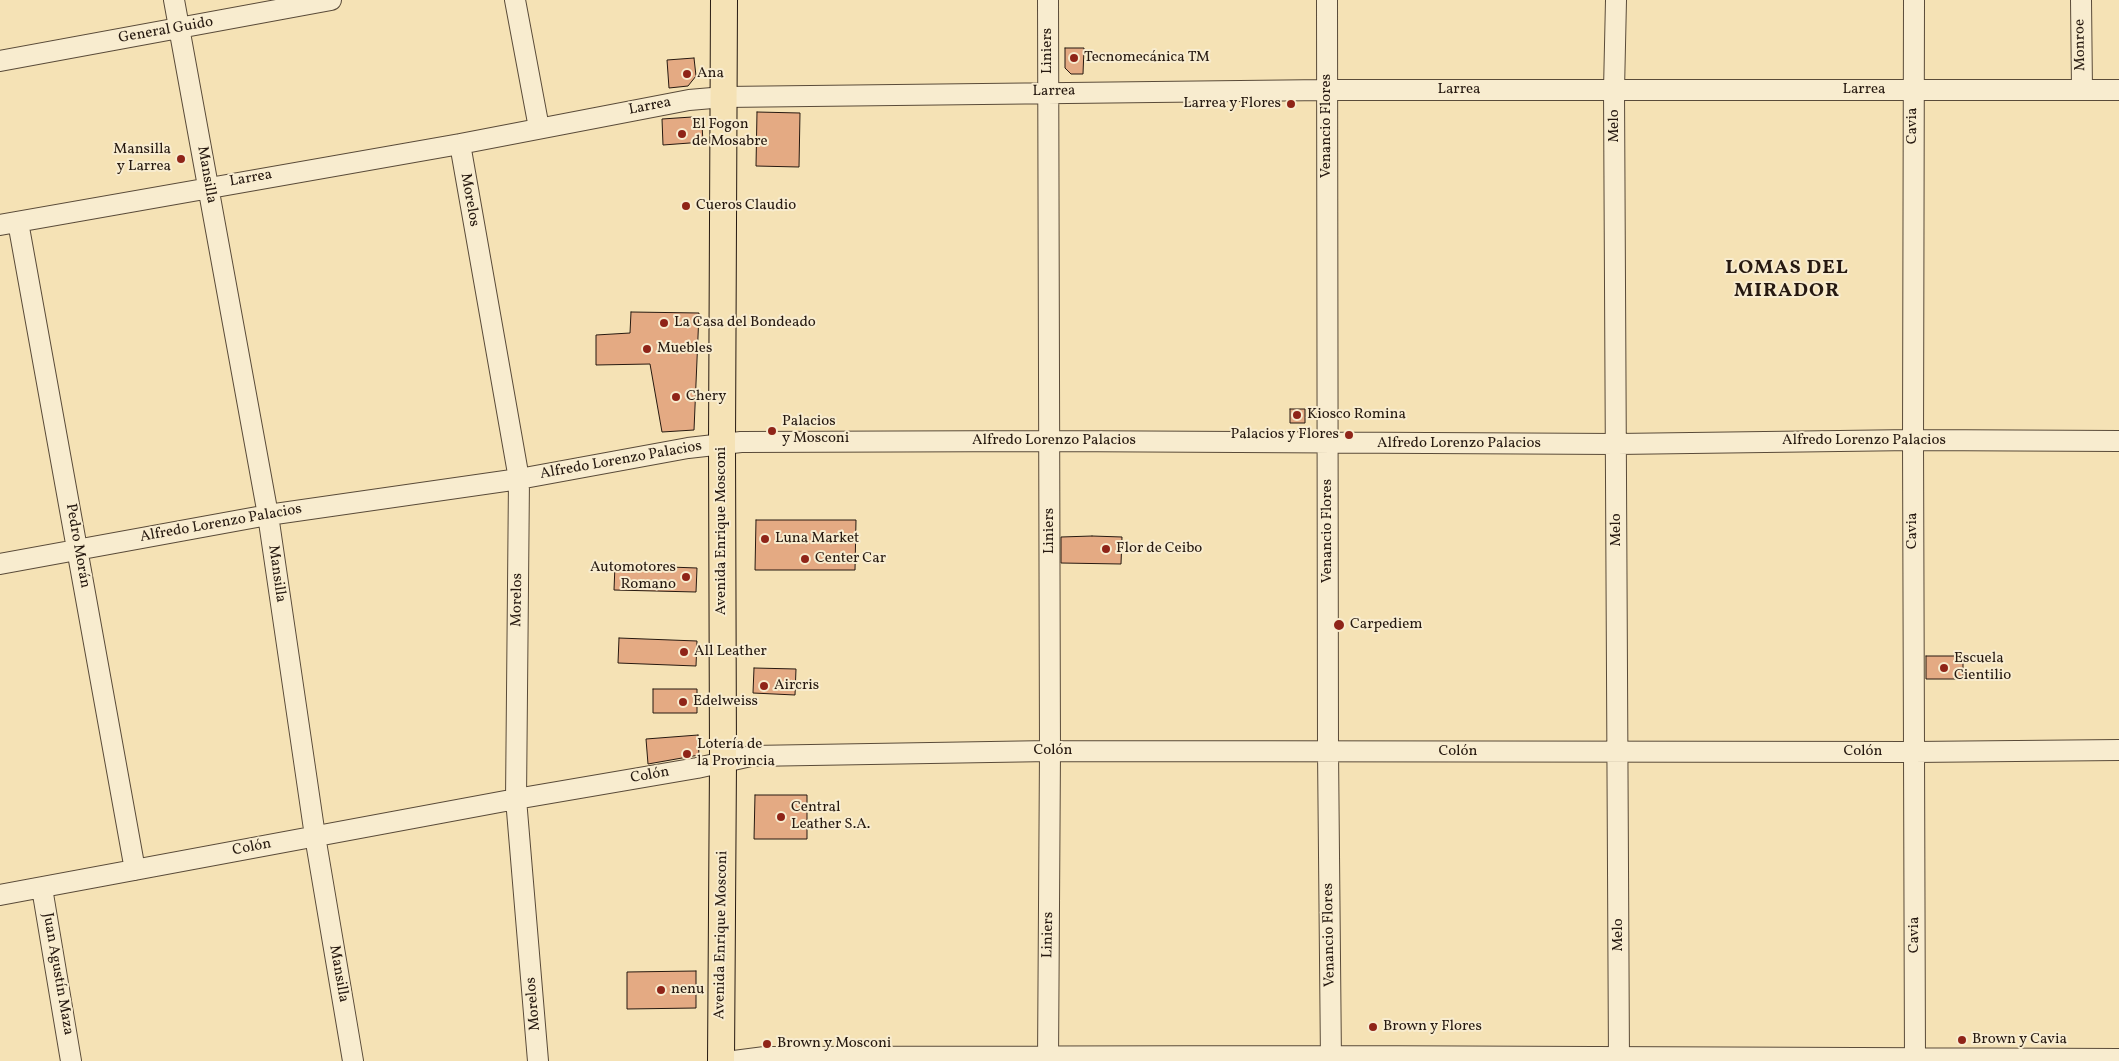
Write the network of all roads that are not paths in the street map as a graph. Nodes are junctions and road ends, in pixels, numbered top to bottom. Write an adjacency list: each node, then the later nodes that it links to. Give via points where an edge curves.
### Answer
1 (174, 0): 10 (street, Mansilla)
2 (331, 0): 10 (street, General Guido)
3 (515, 0): 19 (street)
4 (724, 0): 18 (main road, Avenida Enrique Mosconi)
5 (1048, 0): 17 (street, Liniers)
6 (1327, 0): 13 (street, Venancio Flores)
7 (1616, 0): 14 (street, Melo)
8 (1914, 0): 15 (street, Cavia)
9 (2081, 0): 12 (street, Monroe)
10 (179, 29): 11 (street, General Guido); 21 (street, Mansilla)
11 (0, 61)
12 (2082, 89): 15 (street, Larrea); 16 (street, Larrea)
13 (1326, 90): 14 (street, Larrea); 17 (street, Larrea); 27 (street, Venancio Flores)
14 (1614, 90): 15 (street, Larrea); 28 (street, Melo)
15 (1914, 90): 24 (street, Cavia)
16 (2119, 90)
17 (1049, 92): 18 (street, Larrea); 23 (street, Liniers)
18 (724, 97): 19 (street, Larrea, via 689,100); 26 (main road, Avenida Enrique Mosconi)
19 (539, 128): 20 (street, Larrea)
20 (460, 144): 21 (street, Larrea); 29 (street, Morelos)
21 (208, 187): 22 (street, Larrea); 30 (street, Mansilla)
22 (9, 223): 31 (street, Pedro Morán)
23 (1050, 440): 26 (street, Alfredo Lorenzo Palacios); 27 (street, Alfredo Lorenzo Palacios); 34 (street, Liniers)
24 (1913, 440): 25 (street, Alfredo Lorenzo Palacios); 28 (street, Alfredo Lorenzo Palacios); 37 (street, Cavia)
25 (2119, 441)
26 (722, 443): 29 (street, Alfredo Lorenzo Palacios); 38 (main road, Avenida Enrique Mosconi)
27 (1328, 444): 28 (street, Alfredo Lorenzo Palacios); 35 (street, Venancio Flores)
28 (1617, 444): 36 (street, Melo)
29 (519, 479): 30 (street, Alfredo Lorenzo Palacios); 39 (street, Morelos)
30 (268, 515): 31 (street, Alfredo Lorenzo Palacios); 40 (street, Mansilla)
31 (78, 549): 32 (street, Alfredo Lorenzo Palacios); 41 (street, Pedro Morán)
32 (0, 564)
33 (2119, 750): 37 (street, Colón)
34 (1050, 751): 35 (street, Colón); 38 (street, Colón, via 751,756); 44 (street, Liniers)
35 (1328, 751): 36 (street, Colón); 45 (street, Venancio Flores)
36 (1618, 752): 37 (street, Colón); 48 (street, Melo)
37 (1914, 752): 46 (street, Cavia)
38 (724, 762): 39 (street, Colón); 52 (main road, Avenida Enrique Mosconi)
39 (516, 799): 40 (street, Colón); 51 (street, Morelos)
40 (315, 836): 41 (street, Colón); 50 (street, Mansilla)
41 (135, 870): 42 (street, Colón)
42 (42, 888): 43 (street, Colón); 49 (street, Juan Agustín Maza)
43 (0, 895)
44 (1048, 1059): 45 (street); 53 (street, via 765,1057)
45 (1331, 1059): 48 (street)
46 (1915, 1059): 47 (street); 48 (street)
47 (2119, 1059)
48 (1619, 1060)
49 (71, 1061)
50 (353, 1061)
51 (538, 1061)
52 (720, 1061)
53 (734, 1061)

